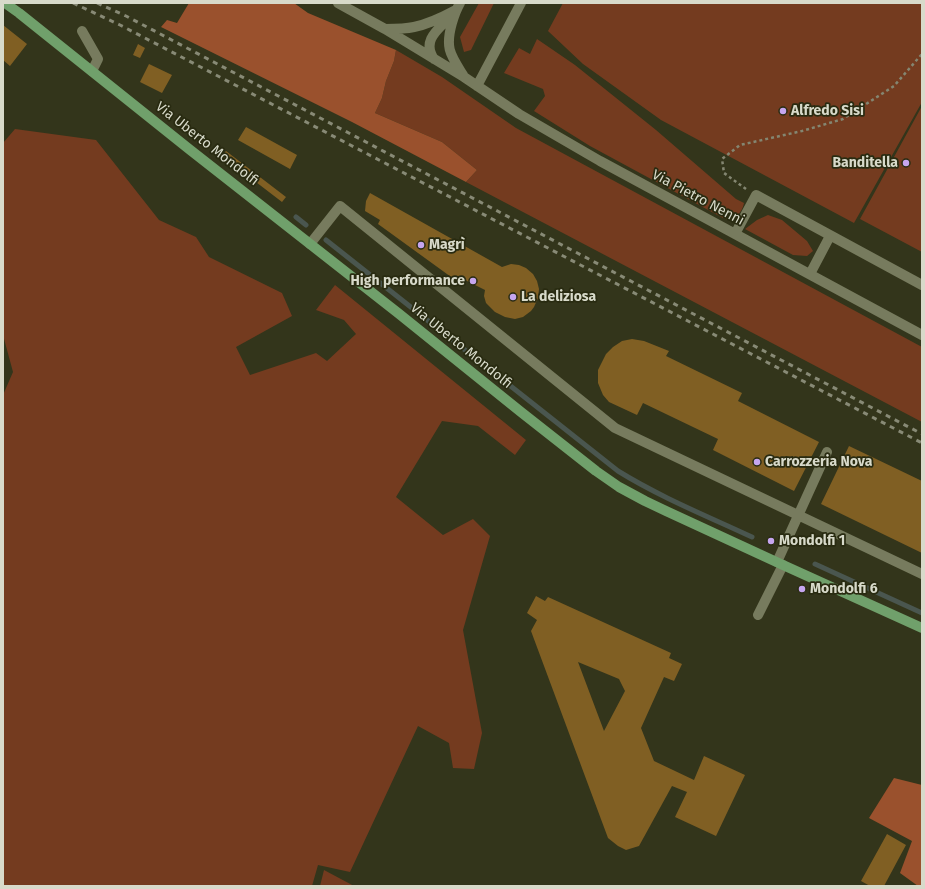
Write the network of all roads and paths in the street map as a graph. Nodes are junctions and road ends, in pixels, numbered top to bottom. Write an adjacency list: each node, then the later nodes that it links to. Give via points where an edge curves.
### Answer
1 (5, 3): 9 (main road, Via Uberto Mondolfi)
2 (338, 3): 5 (street, Via Pietro Nenni)
3 (521, 3): 11 (street)
4 (458, 7): 5 (street, via 437,20 420,26); 8 (street, via 430,40 429,50); 10 (street, via 448,45)
5 (385, 29): 8 (street, Via Pietro Nenni)
6 (82, 31): 9 (street, via 98,59)
7 (922, 54): 12 (path, via 894,86 843,119 740,145 722,159 724,173)
8 (434, 60): 10 (street, Via Pietro Nenni)
9 (92, 71): 15 (main road, Via Uberto Mondolfi)
10 (464, 78): 11 (street, Via Pietro Nenni)
11 (477, 86): 13 (street, Via Pietro Nenni, via 593,157)
12 (756, 196): 13 (street); 14 (street)
13 (735, 234): 16 (street, Via Pietro Nenni)
14 (830, 236): 16 (street); 17 (street)
15 (310, 244): 20 (street, via 340,206 614,428); 21 (main road, Via Uberto Mondolfi, via 619,487)
16 (810, 274): 18 (street, Via Pietro Nenni)
17 (922, 285)
18 (922, 335)
19 (827, 452): 20 (street)
20 (798, 515): 21 (street); 22 (street)
21 (780, 564): 23 (street); 24 (main road, Via Uberto Mondolfi)
22 (922, 574)
23 (758, 615)
24 (922, 628)

